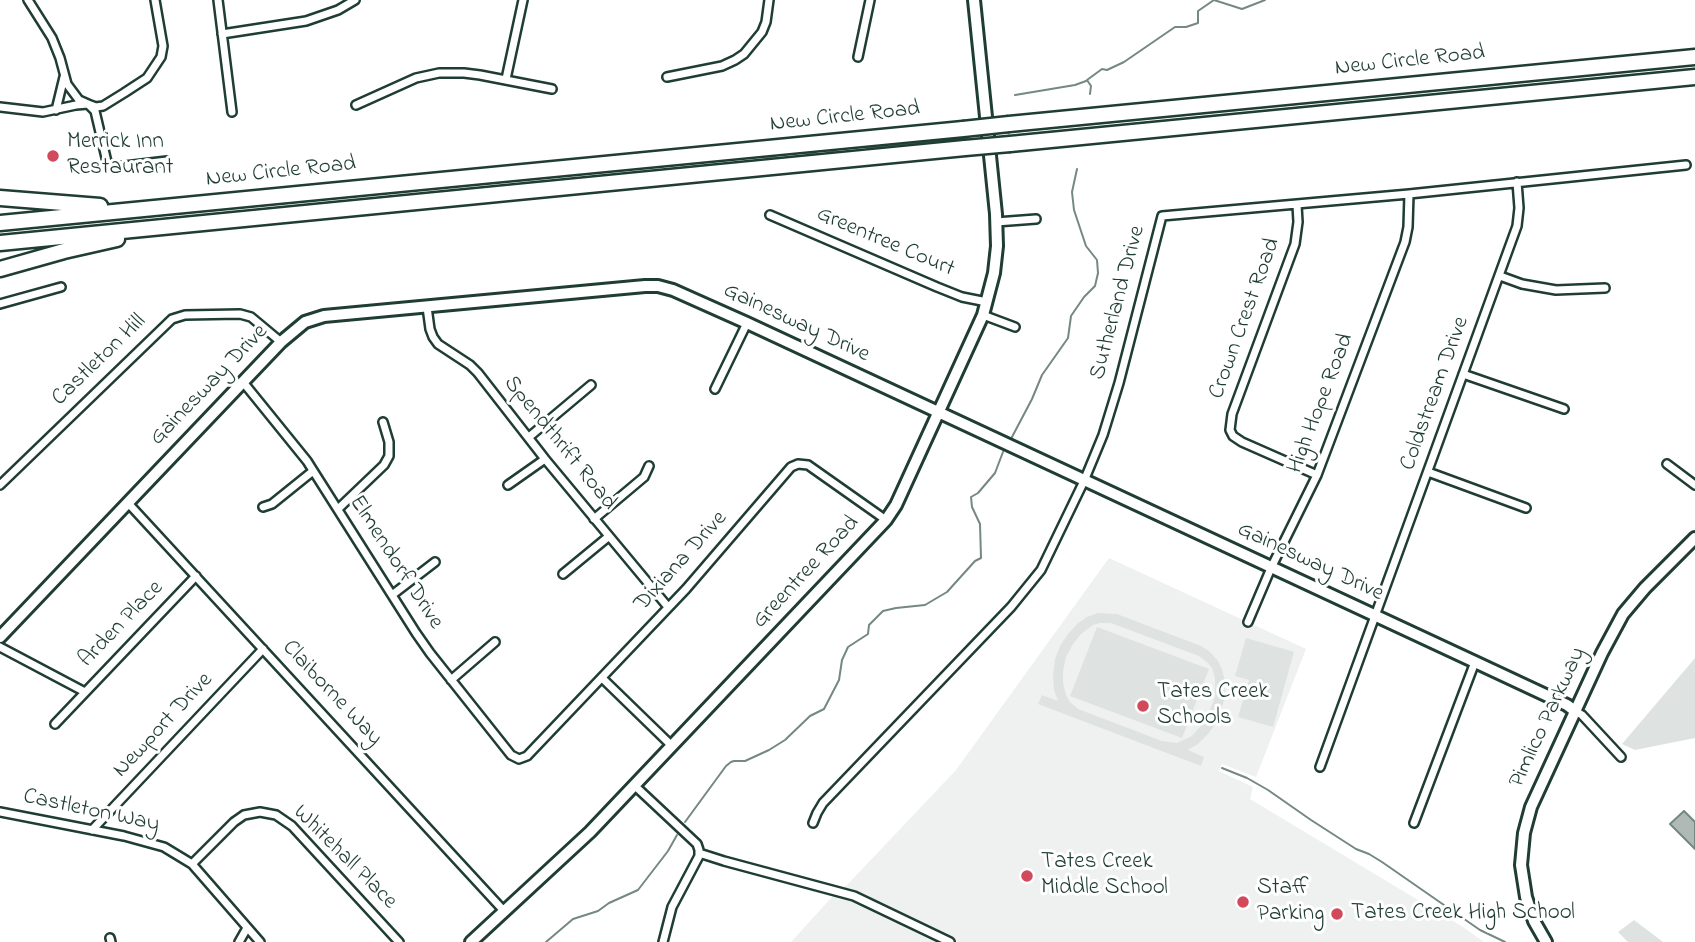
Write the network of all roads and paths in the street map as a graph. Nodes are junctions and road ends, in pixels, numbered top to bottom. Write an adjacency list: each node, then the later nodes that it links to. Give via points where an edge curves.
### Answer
1 (28, 0): 12 (street, via 52,38)
2 (155, 0): 17 (street, via 163,46 158,62 146,78 103,106)
3 (218, 0): 9 (street)
4 (355, 0): 9 (street, via 306,21)
5 (523, 0): 15 (street)
6 (769, 0): 13 (street, via 762,32 735,61)
7 (870, 0): 10 (street)
8 (974, 0): 32 (street, Greentree Road)
9 (222, 34): 21 (street)
10 (858, 57)
11 (1695, 57): 27 (highway, New Circle Road, bridge)
12 (64, 77): 17 (street, via 79,100); 20 (street)
13 (667, 77)
14 (1695, 77): 29 (highway, New Circle Road, bridge)
15 (506, 79): 16 (street); 18 (street, via 464,73 431,75)
16 (552, 89)
17 (88, 104): 20 (street); 22 (street, via 95,111 110,164)
18 (356, 105)
19 (0, 107): 20 (street)
20 (56, 110)
21 (232, 112)
22 (167, 161)
23 (1686, 165): 24 (street, Sutherland Drive)
24 (1517, 182): 25 (street, Sutherland Drive); 36 (street, Coldstream Drive, via 1519,217)
25 (1409, 194): 28 (street, Sutherland Drive); 59 (street, High Hope Road, via 1405,242)
26 (0, 198): 27 (highway, via 83,205)
27 (195, 204): 33 (highway, New Circle Road)
28 (1297, 205): 59 (street, Crown Crest Road, via 1295,244 1230,430 1242,442); 60 (street, Sutherland Drive, via 1162,216 1119,383)
29 (302, 213): 34 (highway, New Circle Road); 35 (highway, via 112,240)
30 (770, 215): 39 (street, Greentree Court, via 937,287)
31 (1035, 219): 32 (street)
32 (996, 222): 39 (street, Greentree Road, via 994,273)
33 (0, 223)
34 (0, 243)
35 (0, 269)
36 (1500, 276): 38 (street, via 1548,289); 46 (street, Coldstream Drive)
37 (61, 287): 40 (street)
38 (1605, 288)
39 (987, 302): 42 (street, Greentree Road)
40 (0, 304)
41 (427, 307): 43 (street, Gainesway Drive, via 658,286); 45 (street, Gainesway Drive, via 314,318); 53 (street, Spendthrift Road, via 438,344 478,373)
42 (983, 315): 44 (street); 51 (street, Greentree Road)
43 (747, 323): 49 (street); 51 (street, Gainesway Drive)
44 (1015, 327)
45 (281, 342): 47 (street, Gainesway Drive); 61 (street, Castleton Hill, via 246,315 172,318)
46 (1463, 374): 50 (street); 58 (street, Coldstream Drive)
47 (243, 382): 57 (street, Elmendorf Drive); 64 (street, Gainesway Drive)
48 (591, 385): 53 (street)
49 (715, 389)
50 (1564, 410)
51 (938, 413): 60 (street, Gainesway Drive); 69 (street, Greentree Road)
52 (383, 422): 67 (street, via 389,457)
53 (529, 438): 54 (street, Spendthrift Road)
54 (545, 458): 62 (street); 68 (street, Spendthrift Road)
55 (1667, 464): 63 (street)
56 (649, 466): 68 (street, via 643,477)
57 (313, 471): 65 (street); 67 (street, Elmendorf Drive)
58 (1427, 472): 66 (street); 78 (street, Coldstream Drive)
59 (1317, 475): 73 (street, High Hope Road)
60 (1084, 481): 73 (street, Gainesway Drive); 96 (street, Sutherland Drive, via 1035,579 823,803)
61 (0, 485)
62 (508, 485)
63 (1695, 485)
64 (128, 503): 75 (street, Claiborne Way); 80 (street, Gainesway Drive)
65 (264, 507)
66 (1526, 508)
67 (338, 509): 76 (street, Elmendorf Drive)
68 (594, 519): 70 (street, Spendthrift Road)
69 (886, 520): 77 (street, Dixiana Drive, via 808,465 798,464); 90 (street, Greentree Road)
70 (608, 537): 74 (street); 77 (street, Spendthrift Road)
71 (1695, 538): 88 (street, Pimlico Parkway, via 1623,614)
72 (435, 562): 76 (street)
73 (1271, 568): 78 (street, Gainesway Drive); 79 (street, High Hope Road)
74 (563, 574)
75 (195, 576): 83 (street, Claiborne Way); 87 (street, Arden Place)
76 (392, 595): 86 (street, Elmendorf Drive)
77 (668, 607): 85 (street, Dixiana Drive)
78 (1376, 616): 84 (street, Gainesway Drive); 93 (street, Coldstream Drive)
79 (1248, 622)
80 (0, 637)
81 (495, 642): 86 (street)
82 (0, 647): 87 (street, Arden Place)
83 (263, 649): 98 (street, Newport Drive); 101 (street, Claiborne Way)
84 (1475, 662): 88 (street, Gainesway Drive); 97 (street)
85 (602, 678): 90 (street); 92 (street, Dixiana Drive)
86 (451, 680): 92 (street, Elmendorf Drive)
87 (85, 692): 89 (street)
88 (1575, 711): 91 (street, Gainesway Drive); 109 (street, Pimlico Parkway, via 1531,807 1524,833 1521,864 1526,897)
89 (55, 724)
90 (672, 746): 94 (street, Greentree Road)
91 (1621, 757)
92 (519, 759)
93 (1320, 767)
94 (634, 786): 99 (street, via 697,844); 101 (street, Greentree Road)
95 (0, 812): 98 (street, Castleton Way)
96 (813, 823)
97 (1414, 823)
98 (92, 830): 100 (street, Castleton Way, via 150,842)
99 (699, 853): 107 (street, via 671,907); 108 (street, via 853,896)
100 (192, 864): 102 (street, Castleton Way); 105 (street, Whitehall Place, via 239,818 254,812 276,815 292,826)
101 (504, 911): 106 (street, Greentree Road)
102 (247, 928): 103 (street); 104 (street, Castleton Way)
103 (239, 942)
104 (260, 942)
105 (399, 942)
106 (471, 942)
107 (663, 942)
108 (950, 942)
109 (1546, 942)

